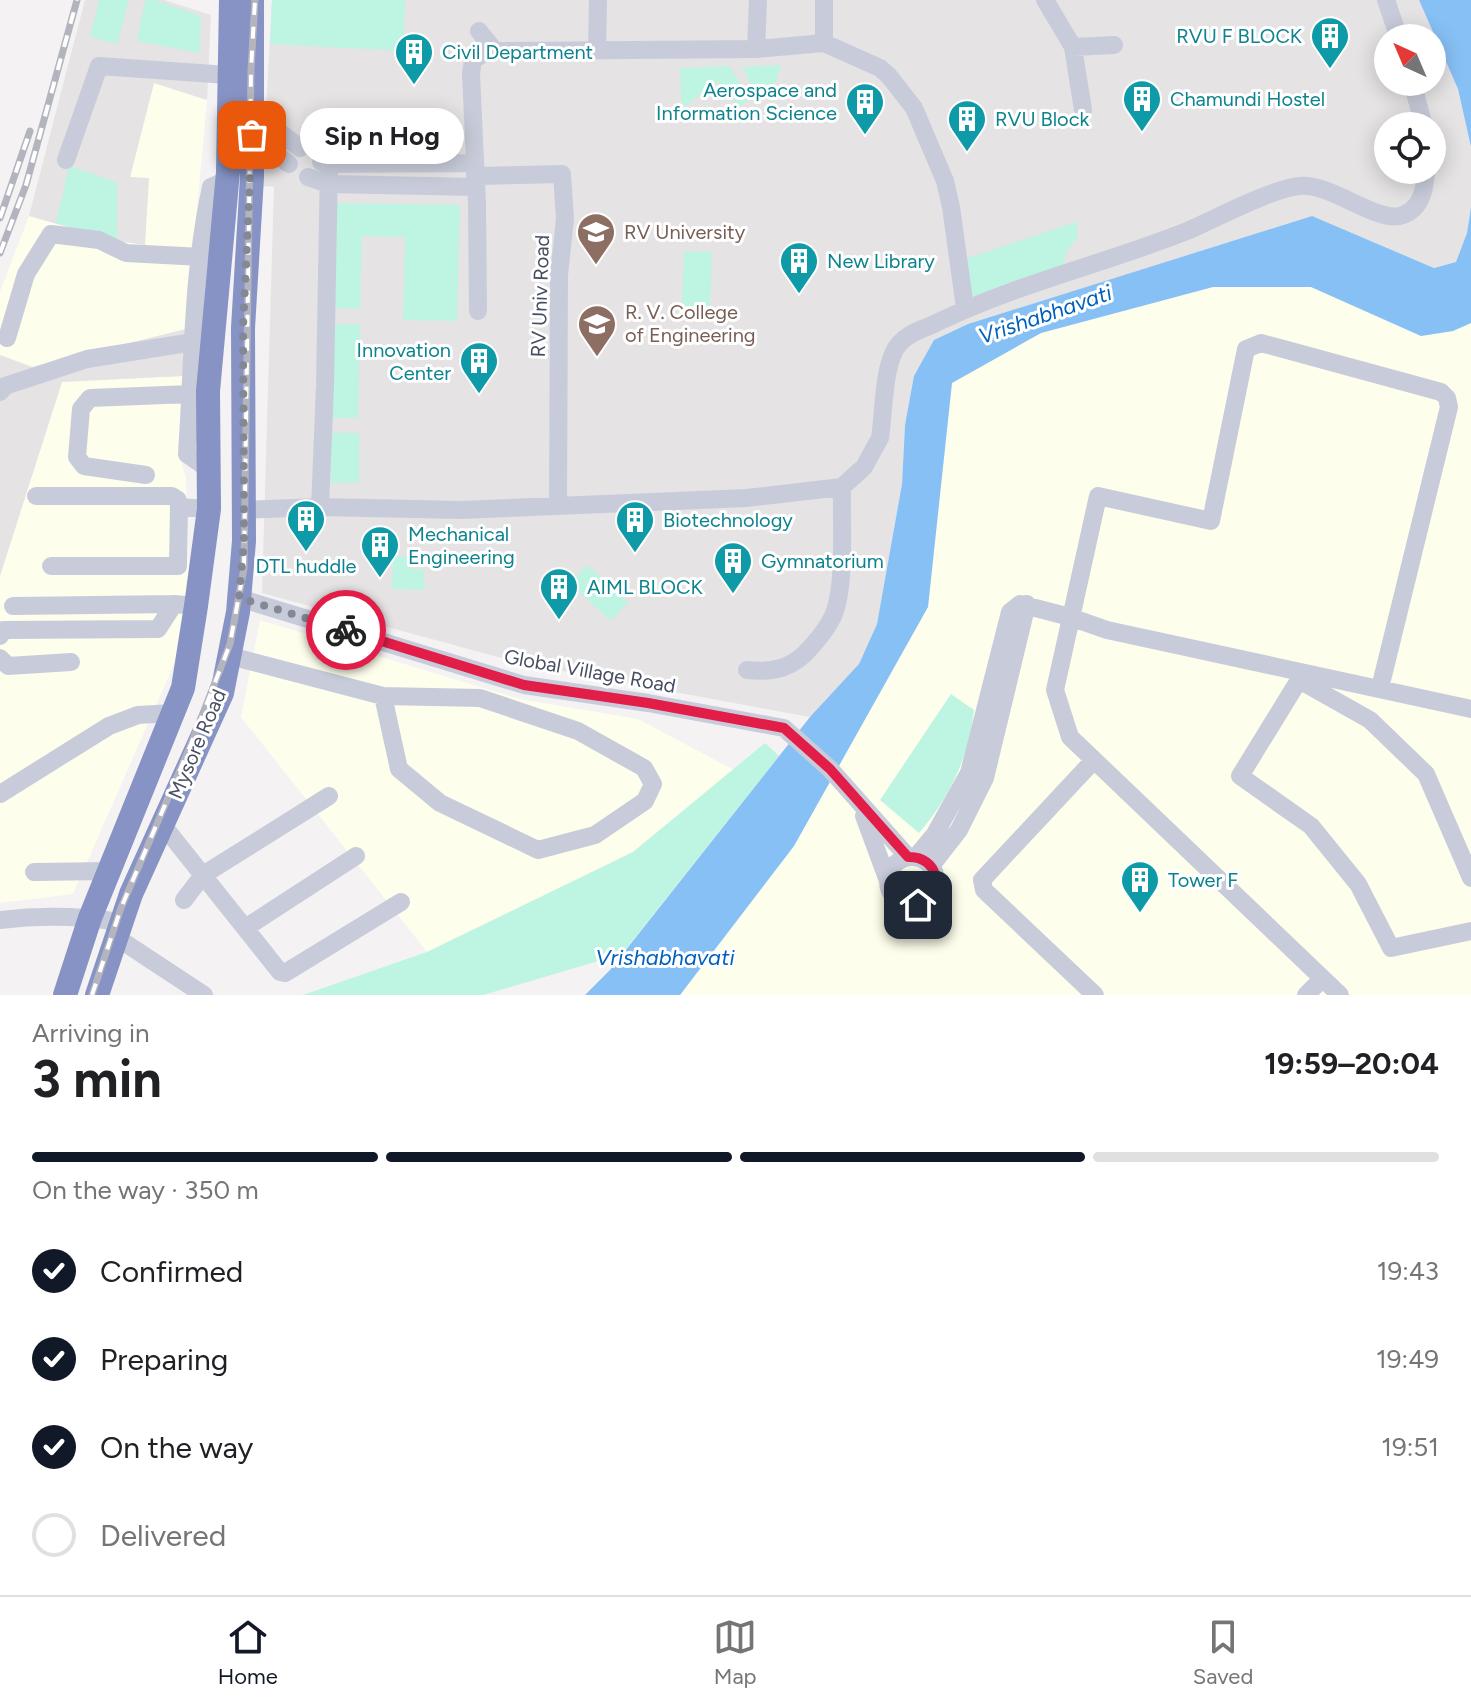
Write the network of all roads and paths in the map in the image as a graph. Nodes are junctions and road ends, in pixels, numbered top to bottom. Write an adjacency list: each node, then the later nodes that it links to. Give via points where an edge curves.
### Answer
1 (231, 0): 16 (highway, Mysore Road)
2 (252, 0): 18 (highway, Mysore Road)
3 (598, 0): 13 (street)
4 (758, 0): 14 (street)
5 (824, 0): 10 (street)
6 (1045, 0): 12 (street)
7 (1386, 0): 8 (street)
8 (1394, 24)
9 (479, 31): 15 (street)
10 (824, 43): 14 (street); 27 (street, via 880,68 914,108 945,181)
11 (1114, 45): 12 (street)
12 (1073, 47): 17 (street)
13 (597, 49): 14 (street, via 634,56); 15 (street)
14 (756, 49)
15 (495, 51): 22 (street, via 479,55 472,66)
16 (228, 75): 20 (street, via 99,66); 23 (highway, Mysore Road)
17 (1083, 110)
18 (252, 123): 19 (street); 21 (street); 41 (highway, Mysore Road, via 243,328)
19 (300, 148)
20 (66, 160)
21 (289, 164)
22 (475, 175): 24 (street); 24 (street, via 318,167); 28 (street); 37 (street, RV Univ Road, via 562,174)
23 (227, 180): 26 (street, via 211,187); 33 (highway, Mysore Road, via 208,391)
24 (328, 184): 39 (street)
25 (1424, 184): 27 (street, via 1418,204 1403,215 1388,217 1315,186 1292,187 1183,232)
26 (202, 257): 29 (street, via 126,253 99,240 51,234 26,274); 30 (street)
27 (965, 308): 35 (street, via 915,331 894,351 880,438 864,467)
28 (478, 311)
29 (7, 338)
30 (193, 342): 31 (street, via 87,359); 32 (street)
31 (0, 392)
32 (190, 394): 33 (street, via 187,454); 34 (street, via 90,398 81,409 77,457 84,466)
33 (210, 470): 40 (highway, Mysore Road)
34 (146, 475)
35 (842, 487): 37 (street, via 747,498); 52 (street, via 834,615 800,660 773,671)
36 (36, 496): 38 (street, via 172,496)
37 (558, 506): 39 (street)
38 (179, 507): 40 (street); 43 (street)
39 (320, 507): 41 (street)
40 (209, 509): 43 (highway, Mysore Road)
41 (244, 510): 44 (highway, Mysore Road)
42 (51, 566): 43 (street)
43 (190, 566): 45 (highway, Mysore Road)
44 (239, 598): 49 (highway, Mysore Road); 60 (street, Global Village Road, via 524,685 784,728)
45 (185, 605): 46 (street); 48 (street, via 158,629 3,630); 56 (highway, Mysore Road, via 183,688)
46 (13, 606)
47 (1070, 617): 53 (street, Global Village Road, via 1107,630); 53 (street, via 1098,496 1211,521 1246,349 1261,343 1441,392 1447,398 1440,453); 57 (street, via 1055,690 1070,737); 63 (street, Global Village Road, via 1027,604 985,778 959,830)
48 (0, 636)
49 (230, 656): 54 (street); 61 (highway, Mysore Road, via 222,693)
50 (0, 658): 51 (street, via 8,666)
51 (71, 662)
52 (747, 670)
53 (1380, 688): 55 (street, Global Village Road)
54 (383, 696): 54 (street, via 480,698 578,731 644,768 653,784 645,801 595,835 538,850 440,803 399,769)
55 (1471, 709)
56 (173, 713): 58 (street, via 138,715 109,726); 64 (highway, Mysore Road)
57 (1094, 760): 76 (street); 80 (street, via 982,880 984,890)
58 (0, 794)
59 (329, 796): 66 (street)
60 (861, 807): 63 (street, Global Village Road); 68 (street, Global Village Road)
61 (162, 824): 66 (street); 74 (highway, Mysore Road)
62 (356, 856): 73 (street)
63 (918, 860): 68 (street, Global Village Road, via 891,868); 68 (street, Global Village Road, via 936,881 927,900 907,905 890,892)
64 (109, 871): 65 (street); 71 (highway, Mysore Road)
65 (34, 872)
66 (203, 875): 69 (street); 73 (street)
67 (1471, 878): 75 (street, via 1426,774 1370,720 1299,680 1240,776 1311,826 1358,884 1391,948)
68 (888, 881)
69 (184, 900)
70 (401, 902): 73 (street, via 285,973)
71 (90, 918): 72 (street); 74 (street); 77 (highway, Mysore Road)
72 (0, 920)
73 (245, 928)
74 (118, 929): 78 (highway, Mysore Road); 79 (street)
75 (1471, 931)
76 (1322, 979): 81 (street); 82 (street)
77 (65, 995)
78 (97, 995)
79 (204, 995)
80 (1095, 995)
81 (1306, 995)
82 (1340, 995)

